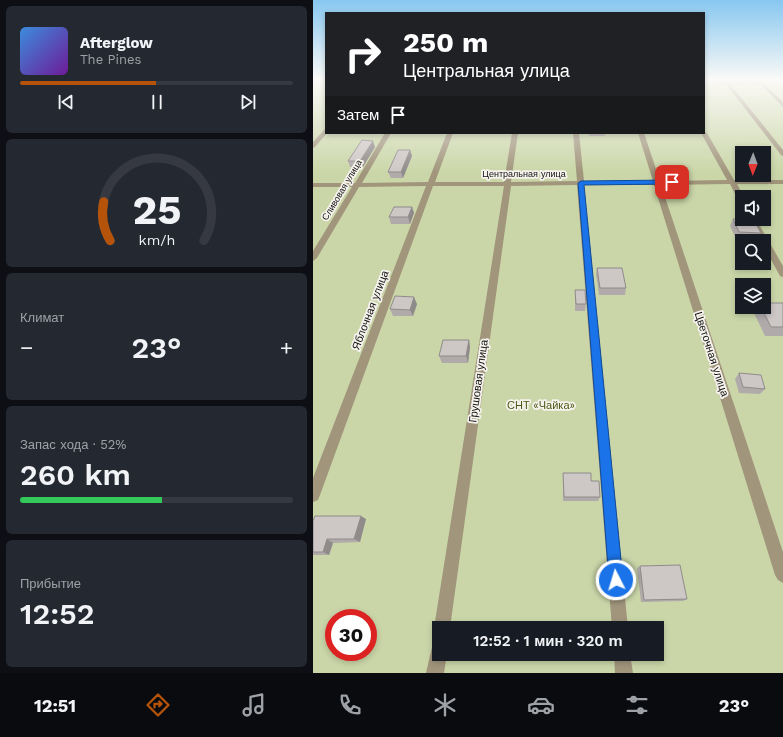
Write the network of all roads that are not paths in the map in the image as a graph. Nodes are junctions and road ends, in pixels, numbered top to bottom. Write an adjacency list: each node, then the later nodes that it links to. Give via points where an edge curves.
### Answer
1 (749, 110): 10 (street)
2 (325, 131): 9 (street)
3 (387, 134): 17 (street, Сливовая улица)
4 (450, 134): 18 (street, Яблочная улица)
5 (515, 134): 14 (street, Грушовая улица)
6 (576, 134): 15 (street)
7 (641, 134): 11 (street, Цветочная улица)
8 (705, 134): 12 (street)
9 (313, 146)
10 (783, 154)
11 (657, 182): 12 (street, Центральная улица); 15 (street, Центральная улица); 24 (street, Цветочная улица)
12 (732, 182): 13 (street, Центральная улица); 19 (street)
13 (783, 182)
14 (507, 183): 15 (street, Центральная улица); 18 (street, Центральная улица); 25 (street, Грушовая улица)
15 (581, 183): 26 (street)
16 (313, 184): 17 (street, Центральная улица)
17 (358, 184): 18 (street, Центральная улица); 21 (street, Сливовая улица)
18 (431, 184): 23 (street, Яблочная улица)
19 (736, 190)
20 (756, 226): 22 (street)
21 (313, 258)
22 (783, 274)
23 (313, 495)
24 (783, 575)
25 (443, 621)
26 (619, 621)
27 (437, 661): 29 (street)
28 (623, 661): 30 (street)
29 (435, 673)
30 (624, 673)

